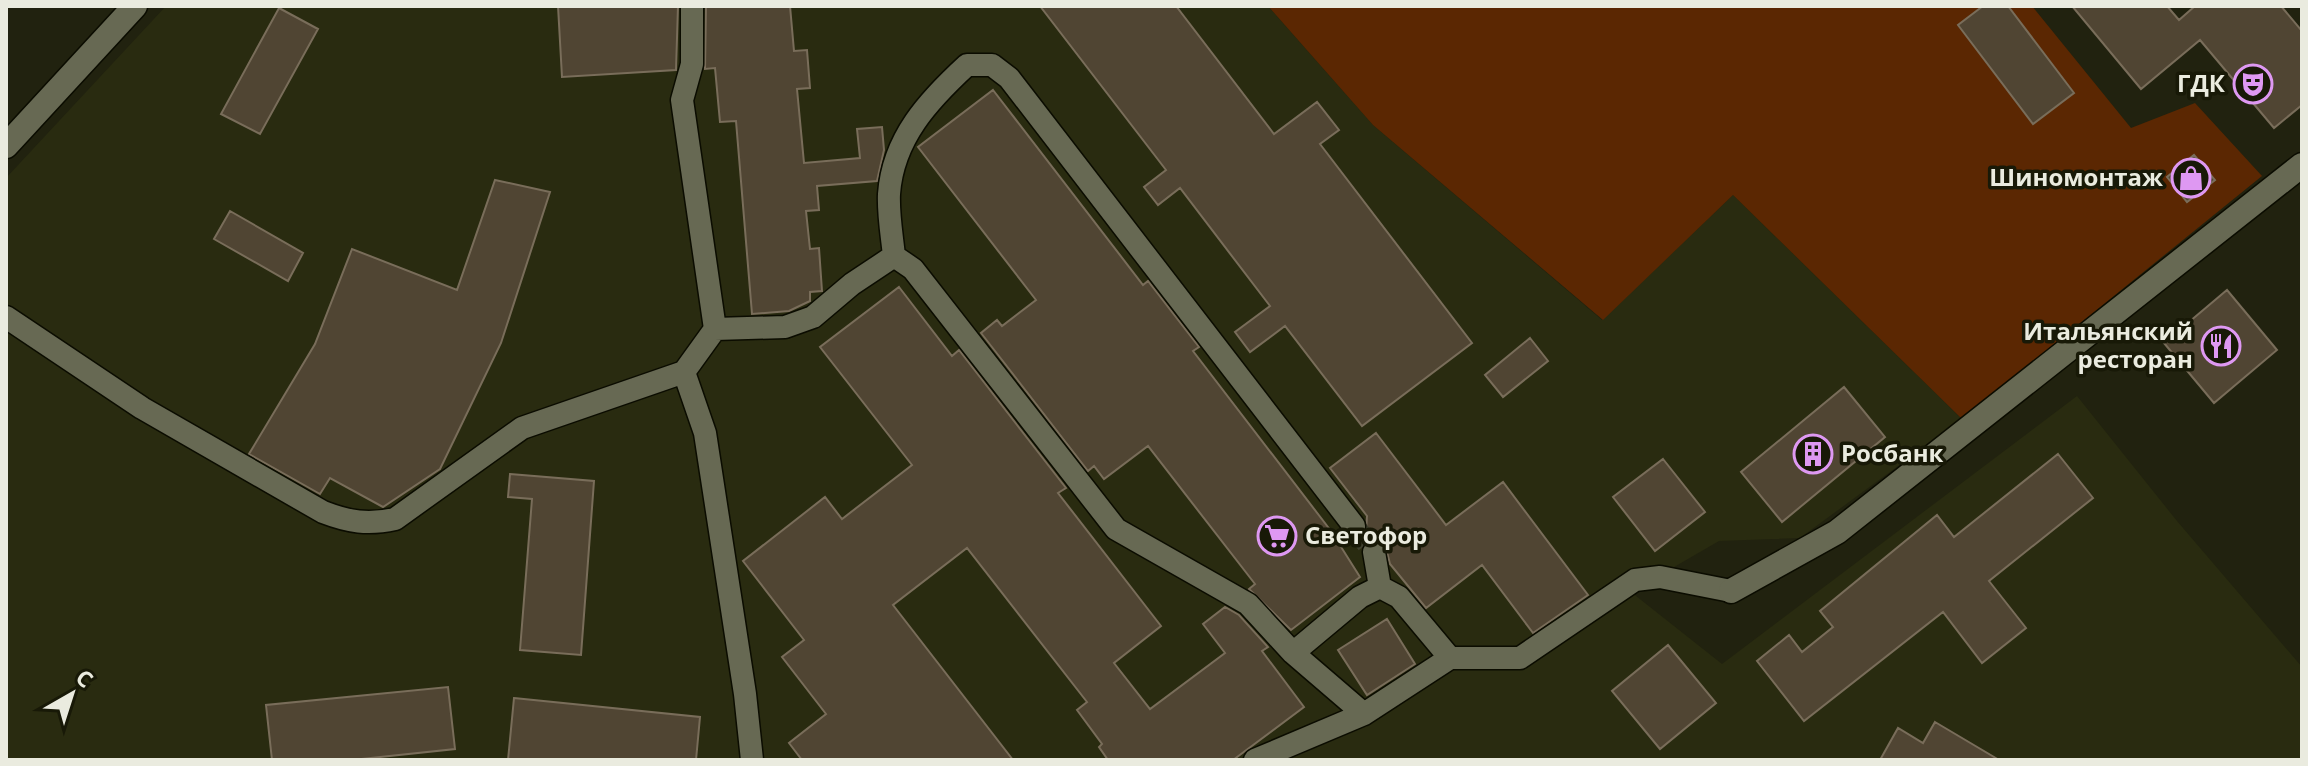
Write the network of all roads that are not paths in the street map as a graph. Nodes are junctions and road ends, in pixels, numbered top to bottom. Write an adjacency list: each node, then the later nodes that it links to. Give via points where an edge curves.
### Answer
1 (135, 6): 3 (street)
2 (692, 6): 7 (street, via 692,64 682,100)
3 (6, 146)
4 (2302, 165): 12 (street, via 1837,532)
5 (894, 256): 7 (street, via 813,317 785,327); 9 (street, via 889,192 919,112 967,65 992,65 1009,78); 13 (street, via 913,269 1116,529 1248,604)
6 (6, 317): 8 (street, via 142,408 351,523 395,519 522,428)
7 (715, 329): 8 (street)
8 (684, 372): 16 (street, via 705,433)
9 (1354, 526)
10 (1374, 552): 11 (street)
11 (1380, 587): 13 (street, via 1360,597); 14 (street, via 1399,597)
12 (1731, 591): 14 (street, via 1660,577 1635,580 1520,658)
13 (1293, 653): 15 (street)
14 (1450, 658): 15 (street)
15 (1364, 714): 17 (street)
16 (752, 760)
17 (1255, 760)

